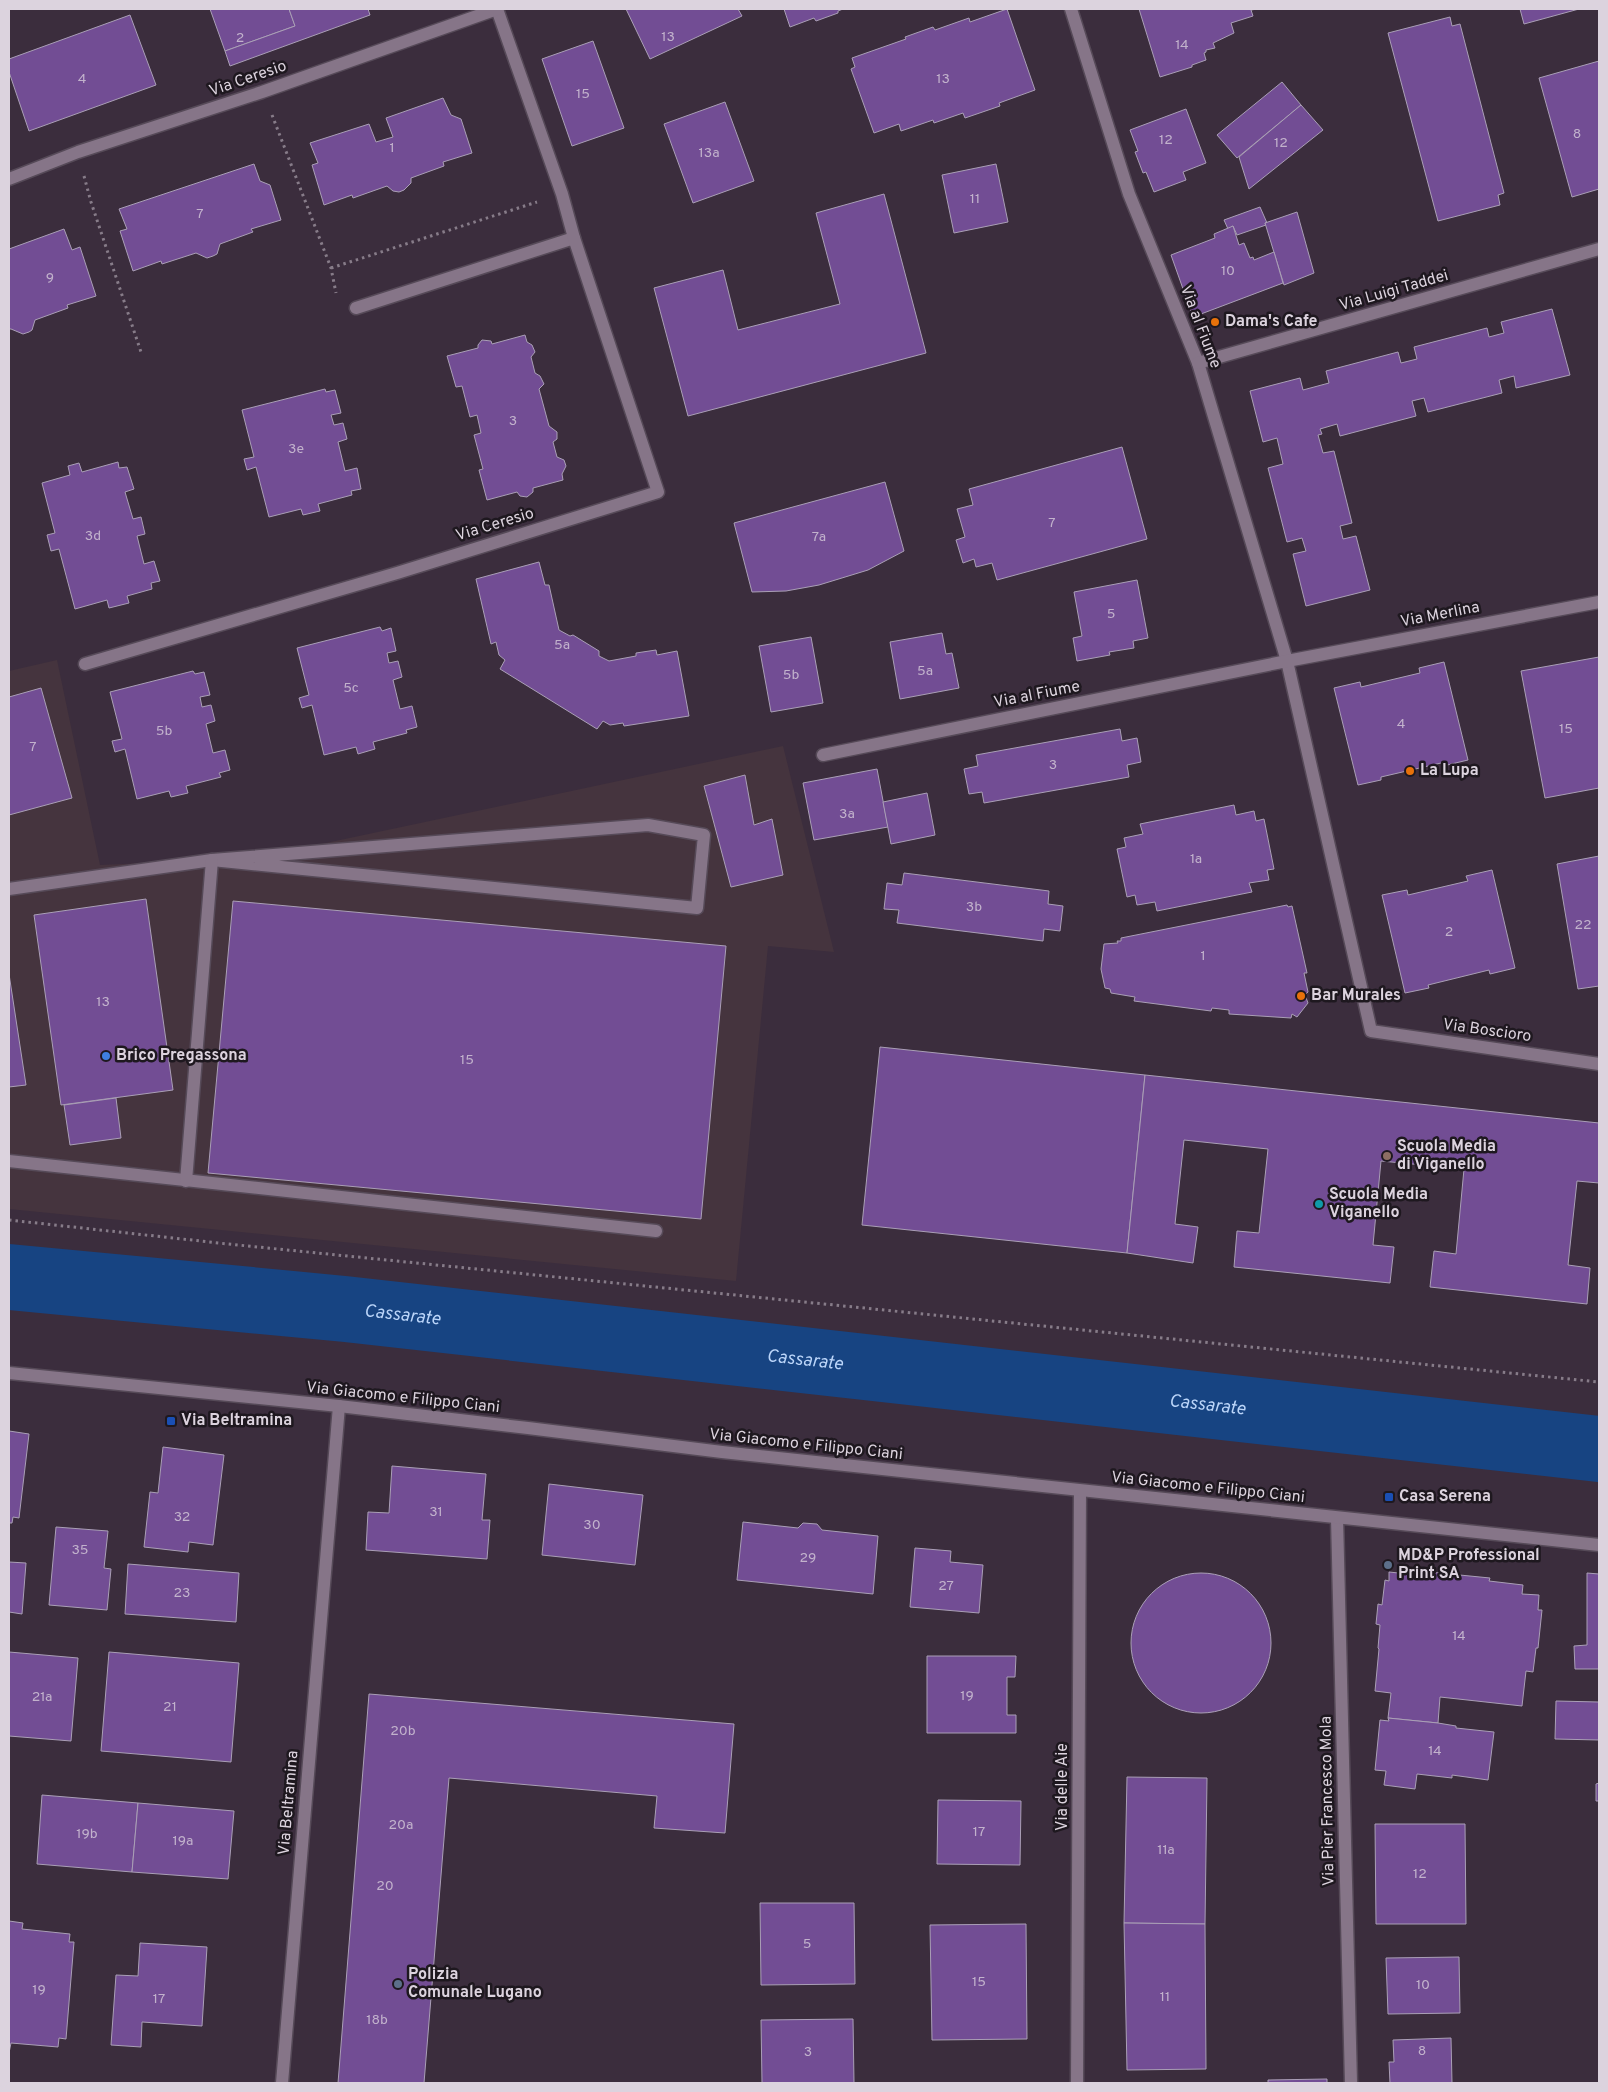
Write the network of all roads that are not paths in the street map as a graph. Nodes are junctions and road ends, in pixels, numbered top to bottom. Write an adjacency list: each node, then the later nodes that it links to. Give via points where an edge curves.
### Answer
1 (497, 9): 3 (street, Via Ceresio, via 262,92 78,152); 4 (street, Via Ceresio, via 562,194)
2 (1070, 9): 7 (street, Via al Fiume, via 1129,194)
3 (9, 179)
4 (574, 238): 6 (street); 10 (street, Via Ceresio, via 658,492)
5 (1599, 250): 7 (street, Via Luigi Taddei)
6 (356, 308)
7 (1198, 363): 9 (street, Via al Fiume)
8 (1599, 602): 9 (street, Via Merlina)
9 (1287, 661): 11 (street, Via al Fiume); 14 (street, Via al Fiume)
10 (85, 664)
11 (823, 755)
12 (212, 860): 12 (street, via 698,908 704,835 648,825); 13 (street); 17 (street)
13 (9, 889)
14 (1371, 1031): 15 (street, Via Boscioro)
15 (1599, 1064)
16 (9, 1161): 17 (street)
17 (186, 1181): 18 (street)
18 (656, 1231)
19 (9, 1373): 20 (street, Via Giacomo e Filippo Ciani)
20 (339, 1406): 21 (street, Via Giacomo e Filippo Ciani); 24 (street, Via Beltramina)
21 (1080, 1491): 22 (street, Via Giacomo e Filippo Ciani); 25 (street, Via delle Aie)
22 (1337, 1518): 23 (street, Via Giacomo e Filippo Ciani); 26 (street, Via Pier Francesco Mola)
23 (1599, 1545)
24 (282, 2083)
25 (1077, 2083)
26 (1351, 2083)

